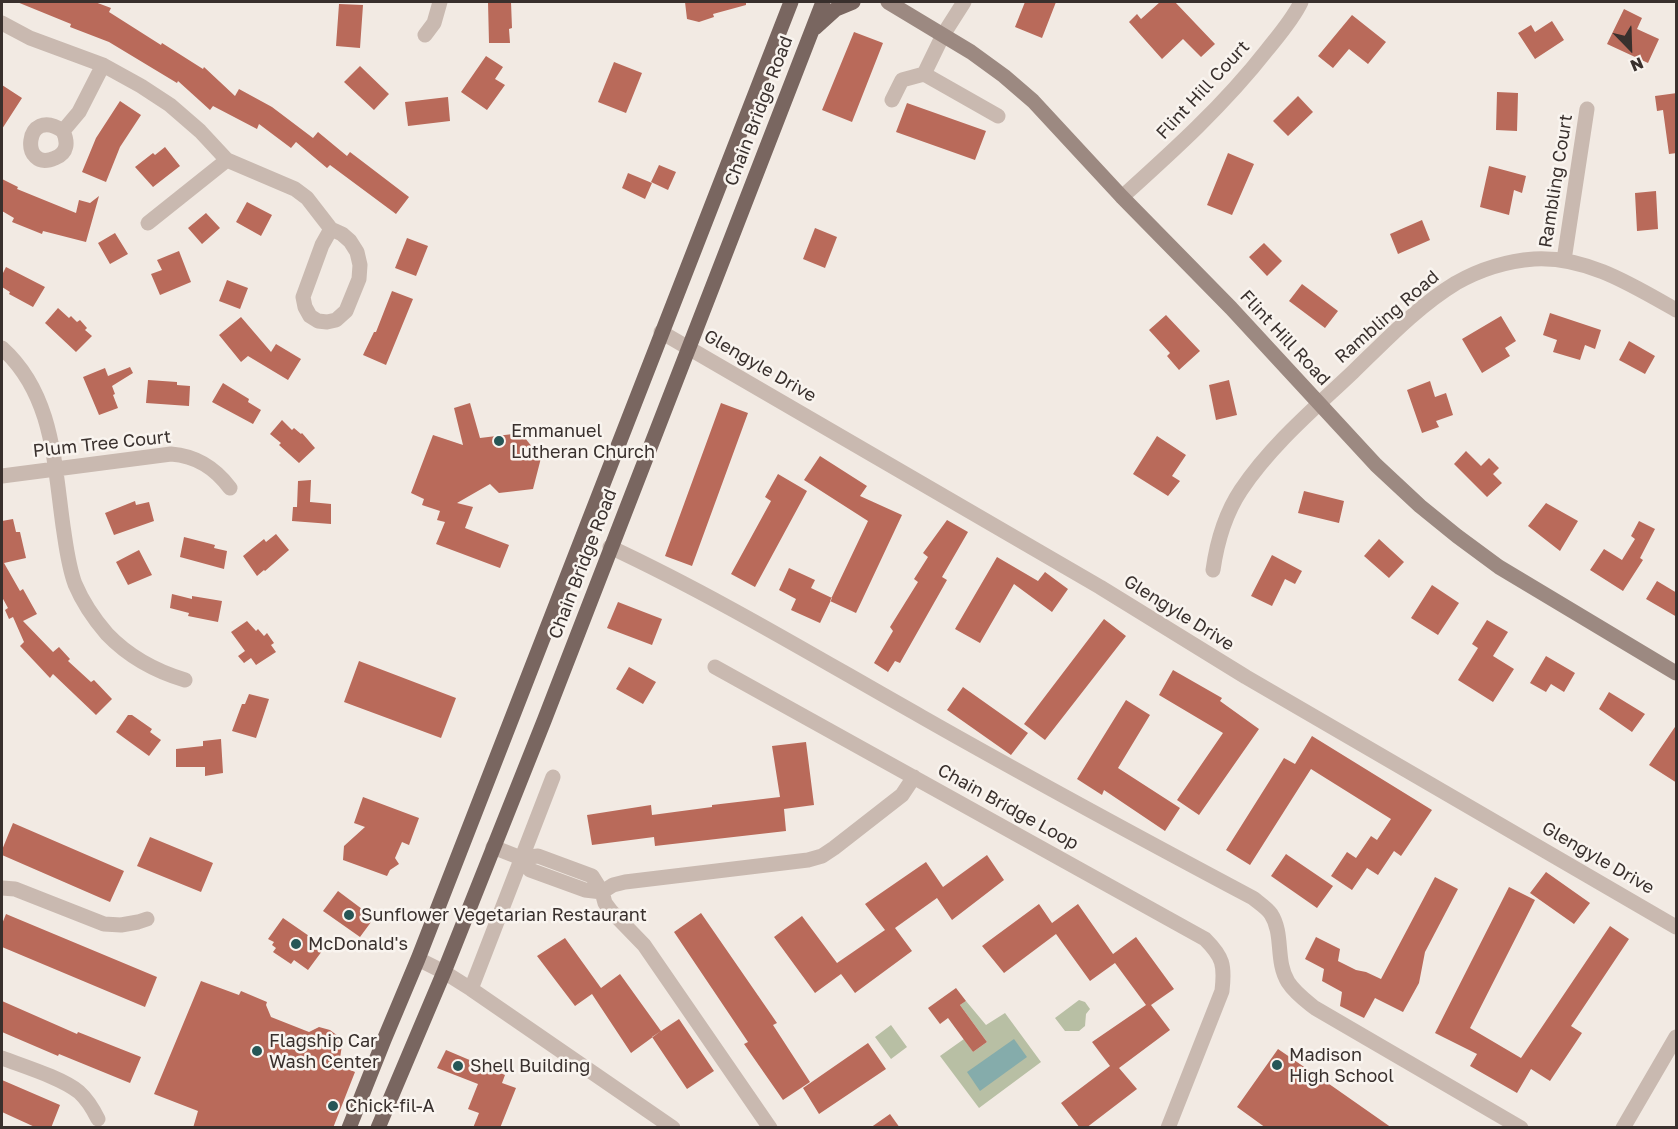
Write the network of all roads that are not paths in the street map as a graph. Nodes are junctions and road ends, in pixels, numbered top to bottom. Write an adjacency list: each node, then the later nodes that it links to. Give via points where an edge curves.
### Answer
1 (440, 2): 10 (street, via 434,23)
2 (791, 2): 24 (main road, Chain Bridge Road)
3 (823, 2): 9 (main road, Chain Bridge Road)
4 (853, 2): 9 (main road, via 836,9)
5 (888, 2): 11 (street, Flint Hill Road)
6 (964, 2): 11 (street)
7 (1301, 2): 19 (street, Flint Hill Court, via 1227,98)
8 (2, 24): 12 (street)
9 (810, 32): 25 (main road, Chain Bridge Road)
10 (425, 35)
11 (943, 35): 13 (street); 19 (street, Flint Hill Road, via 1005,76 1033,101)
12 (103, 65): 17 (street, via 79,112); 18 (street, via 170,105)
13 (924, 74): 14 (street, via 902,80); 16 (street)
14 (892, 100)
15 (1587, 109): 22 (street, Rambling Court)
16 (998, 116)
17 (63, 131)
18 (227, 160): 20 (street); 21 (street, via 295,189 308,198)
19 (1122, 197): 27 (street, Flint Hill Road)
20 (148, 223)
21 (331, 229): 21 (street, via 350,241 360,265 359,279 346,311 327,322 310,315 303,297)
22 (1564, 260): 23 (street, Rambling Road, via 1614,277); 27 (street, Rambling Road, via 1505,263 1457,283 1395,332)
23 (1677, 310)
24 (662, 332): 25 (street, Glengyle Drive); 44 (main road, Chain Bridge Road)
25 (688, 346): 31 (main road, Chain Bridge Road); 43 (street, Glengyle Drive)
26 (2, 348): 28 (street, via 20,368 44,412)
27 (1319, 404): 32 (street, Rambling Road, via 1279,441 1240,491 1217,545); 34 (street, Flint Hill Road, via 1385,473 1456,536)
28 (55, 469): 29 (street, Plum Tree Court); 30 (street, Plum Tree Court, via 182,455 209,466); 35 (street, via 68,561 85,604 107,633 134,658)
29 (2, 476)
30 (230, 488)
31 (610, 547): 38 (main road, Chain Bridge Road); 55 (street, via 749,619 1018,772 1253,898 1270,912 1277,928 1281,966 1297,994)
32 (1213, 570)
33 (715, 667): 37 (street)
34 (1677, 674)
35 (185, 680)
36 (553, 777): 39 (street)
37 (914, 777): 41 (street, Chain Bridge Loop, via 902,795 822,856 625,882); 54 (street, Chain Bridge Loop, via 1205,939 1217,951 1224,976 1222,991)
38 (494, 847): 39 (street); 45 (main road, Chain Bridge Road)
39 (521, 858): 41 (street, via 538,856 592,876); 46 (street)
40 (3, 887): 42 (street, via 104,924)
41 (602, 892): 53 (street, via 605,903 644,945)
42 (147, 919)
43 (1677, 927)
44 (418, 959): 45 (street); 50 (main road, Chain Bridge Road)
45 (444, 972): 46 (street); 51 (main road, Chain Bridge Road)
46 (471, 990): 52 (street)
47 (1677, 1037): 56 (street)
48 (2, 1058): 49 (street, via 67,1084 91,1105)
49 (98, 1119)
50 (349, 1128)
51 (378, 1128)
52 (673, 1128)
53 (770, 1128)
54 (1168, 1128)
55 (1521, 1128)
56 (1623, 1128)

